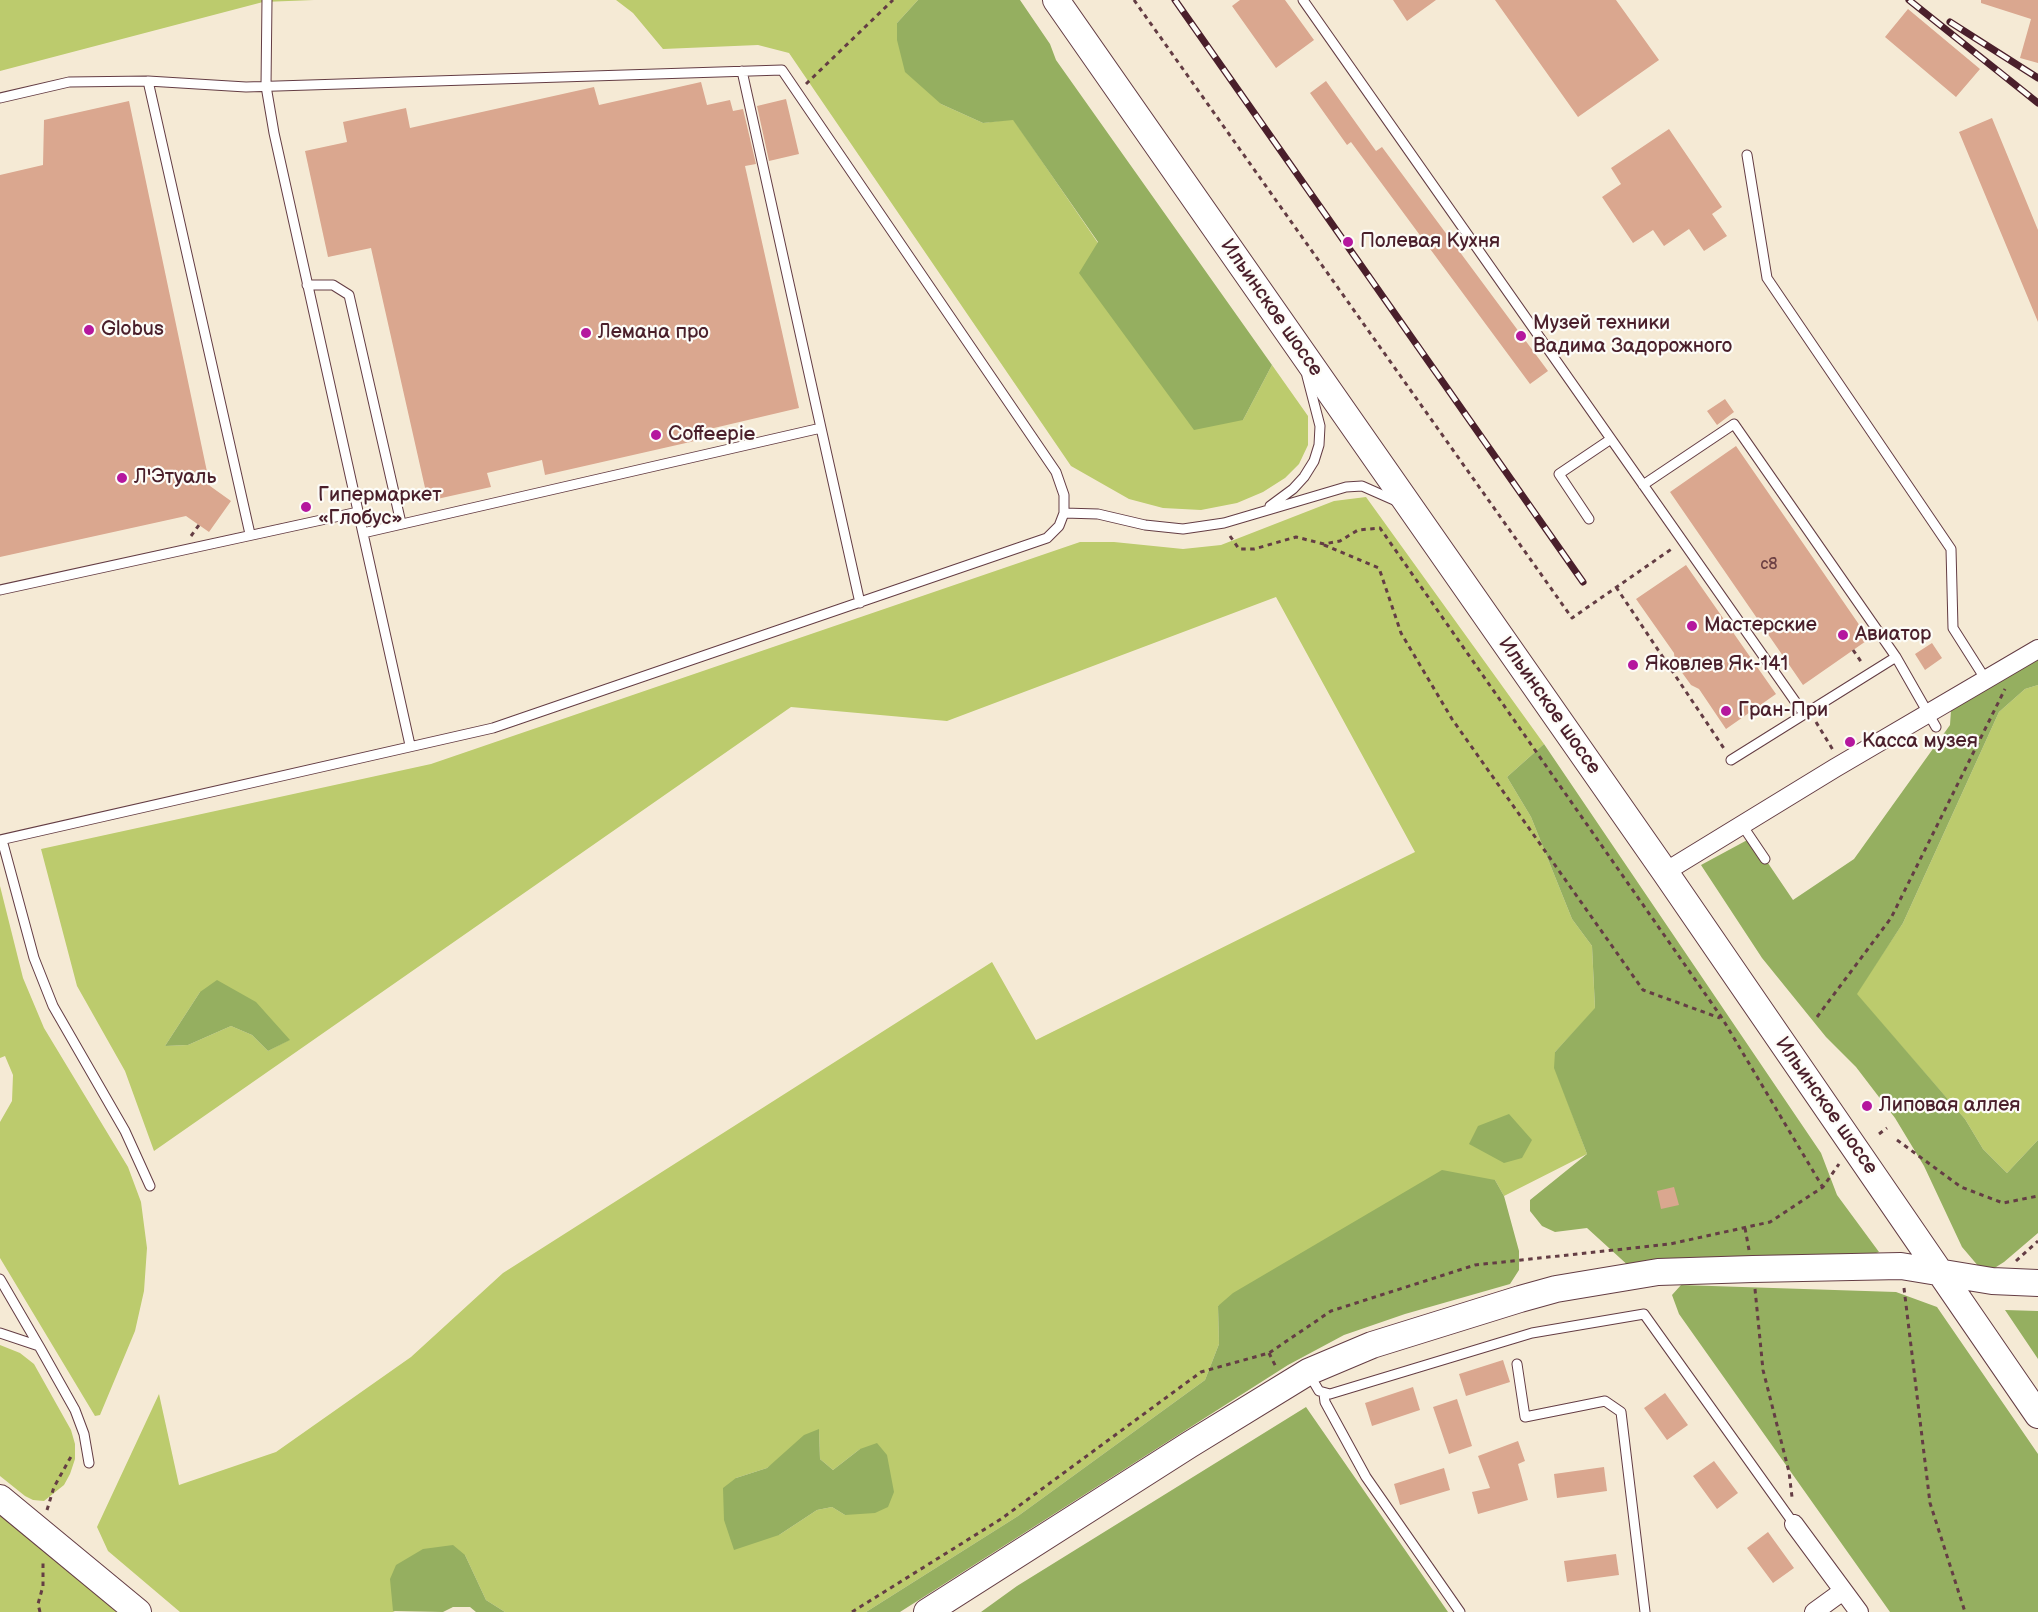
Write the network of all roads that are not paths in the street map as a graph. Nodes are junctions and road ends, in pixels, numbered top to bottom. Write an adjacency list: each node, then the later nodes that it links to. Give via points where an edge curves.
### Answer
1 (267, 0): 6 (lane)
2 (1056, 0): 10 (main road, Ильинское шоссе)
3 (1303, 0): 12 (lane)
4 (742, 72): 6 (lane); 11 (lane); 17 (lane, via 782,70 1056,472 1064,495)
5 (148, 81): 6 (lane); 7 (lane, via 69,82); 21 (lane)
6 (266, 86): 9 (lane)
7 (0, 98)
8 (1747, 155): 27 (lane, via 1767,278 1951,549 1953,628)
9 (307, 285): 16 (lane); 19 (lane, via 333,285 349,295)
10 (1298, 348): 14 (main road, Ильинское шоссе); 15 (lane, via 1320,426 1319,445 1304,477)
11 (821, 428): 19 (lane); 23 (lane)
12 (1611, 439): 13 (lane); 18 (lane, via 1559,474)
13 (1643, 485): 26 (lane, via 1734,424); 28 (lane)
14 (1411, 509): 15 (lane, via 1362,486 1331,490); 35 (main road, Ильинское шоссе)
15 (1263, 511): 17 (lane, via 1183,530 1098,514)
16 (358, 512): 20 (lane); 21 (lane)
17 (1064, 513): 23 (lane, via 1059,526 1047,538)
18 (1589, 519)
19 (401, 524): 20 (lane)
20 (363, 533): 30 (lane)
21 (250, 534): 22 (lane)
22 (0, 590)
23 (860, 603): 30 (lane, via 493,728)
24 (2038, 638): 25 (lane)
25 (2034, 652): 27 (street)
26 (1896, 657): 28 (lane); 29 (lane)
27 (1986, 680): 29 (street)
28 (1806, 712): 31 (lane)
29 (1932, 721): 32 (street, via 1842,764)
30 (411, 745): 33 (lane)
31 (1731, 760)
32 (1742, 825): 34 (lane); 35 (street)
33 (1, 840): 36 (lane, via 24,926 53,1006 125,1131)
34 (1765, 859)
35 (1665, 872): 37 (main road, Ильинское шоссе)
36 (150, 1186)
37 (1940, 1271): 39 (main road, via 1992,1281); 43 (main road, via 1901,1266 1658,1272 1556,1289 1372,1345); 45 (main road, Ильинское шоссе)
38 (0, 1279): 41 (lane)
39 (2038, 1283)
40 (0, 1334): 41 (lane)
41 (39, 1346): 46 (lane, via 75,1410)
42 (1517, 1364): 53 (lane, via 1525,1417 1605,1401 1621,1412)
43 (1308, 1372): 44 (lane); 51 (main road)
44 (1324, 1394): 48 (lane, via 1532,1333 1644,1314); 52 (lane, via 1366,1478)
45 (2038, 1415)
46 (89, 1463)
47 (0, 1498): 50 (main road)
48 (1794, 1524): 49 (street)
49 (1843, 1591): 54 (street); 55 (street)
50 (138, 1612)
51 (927, 1612)
52 (1460, 1612)
53 (1645, 1612)
54 (1814, 1612)
55 (1859, 1612)

